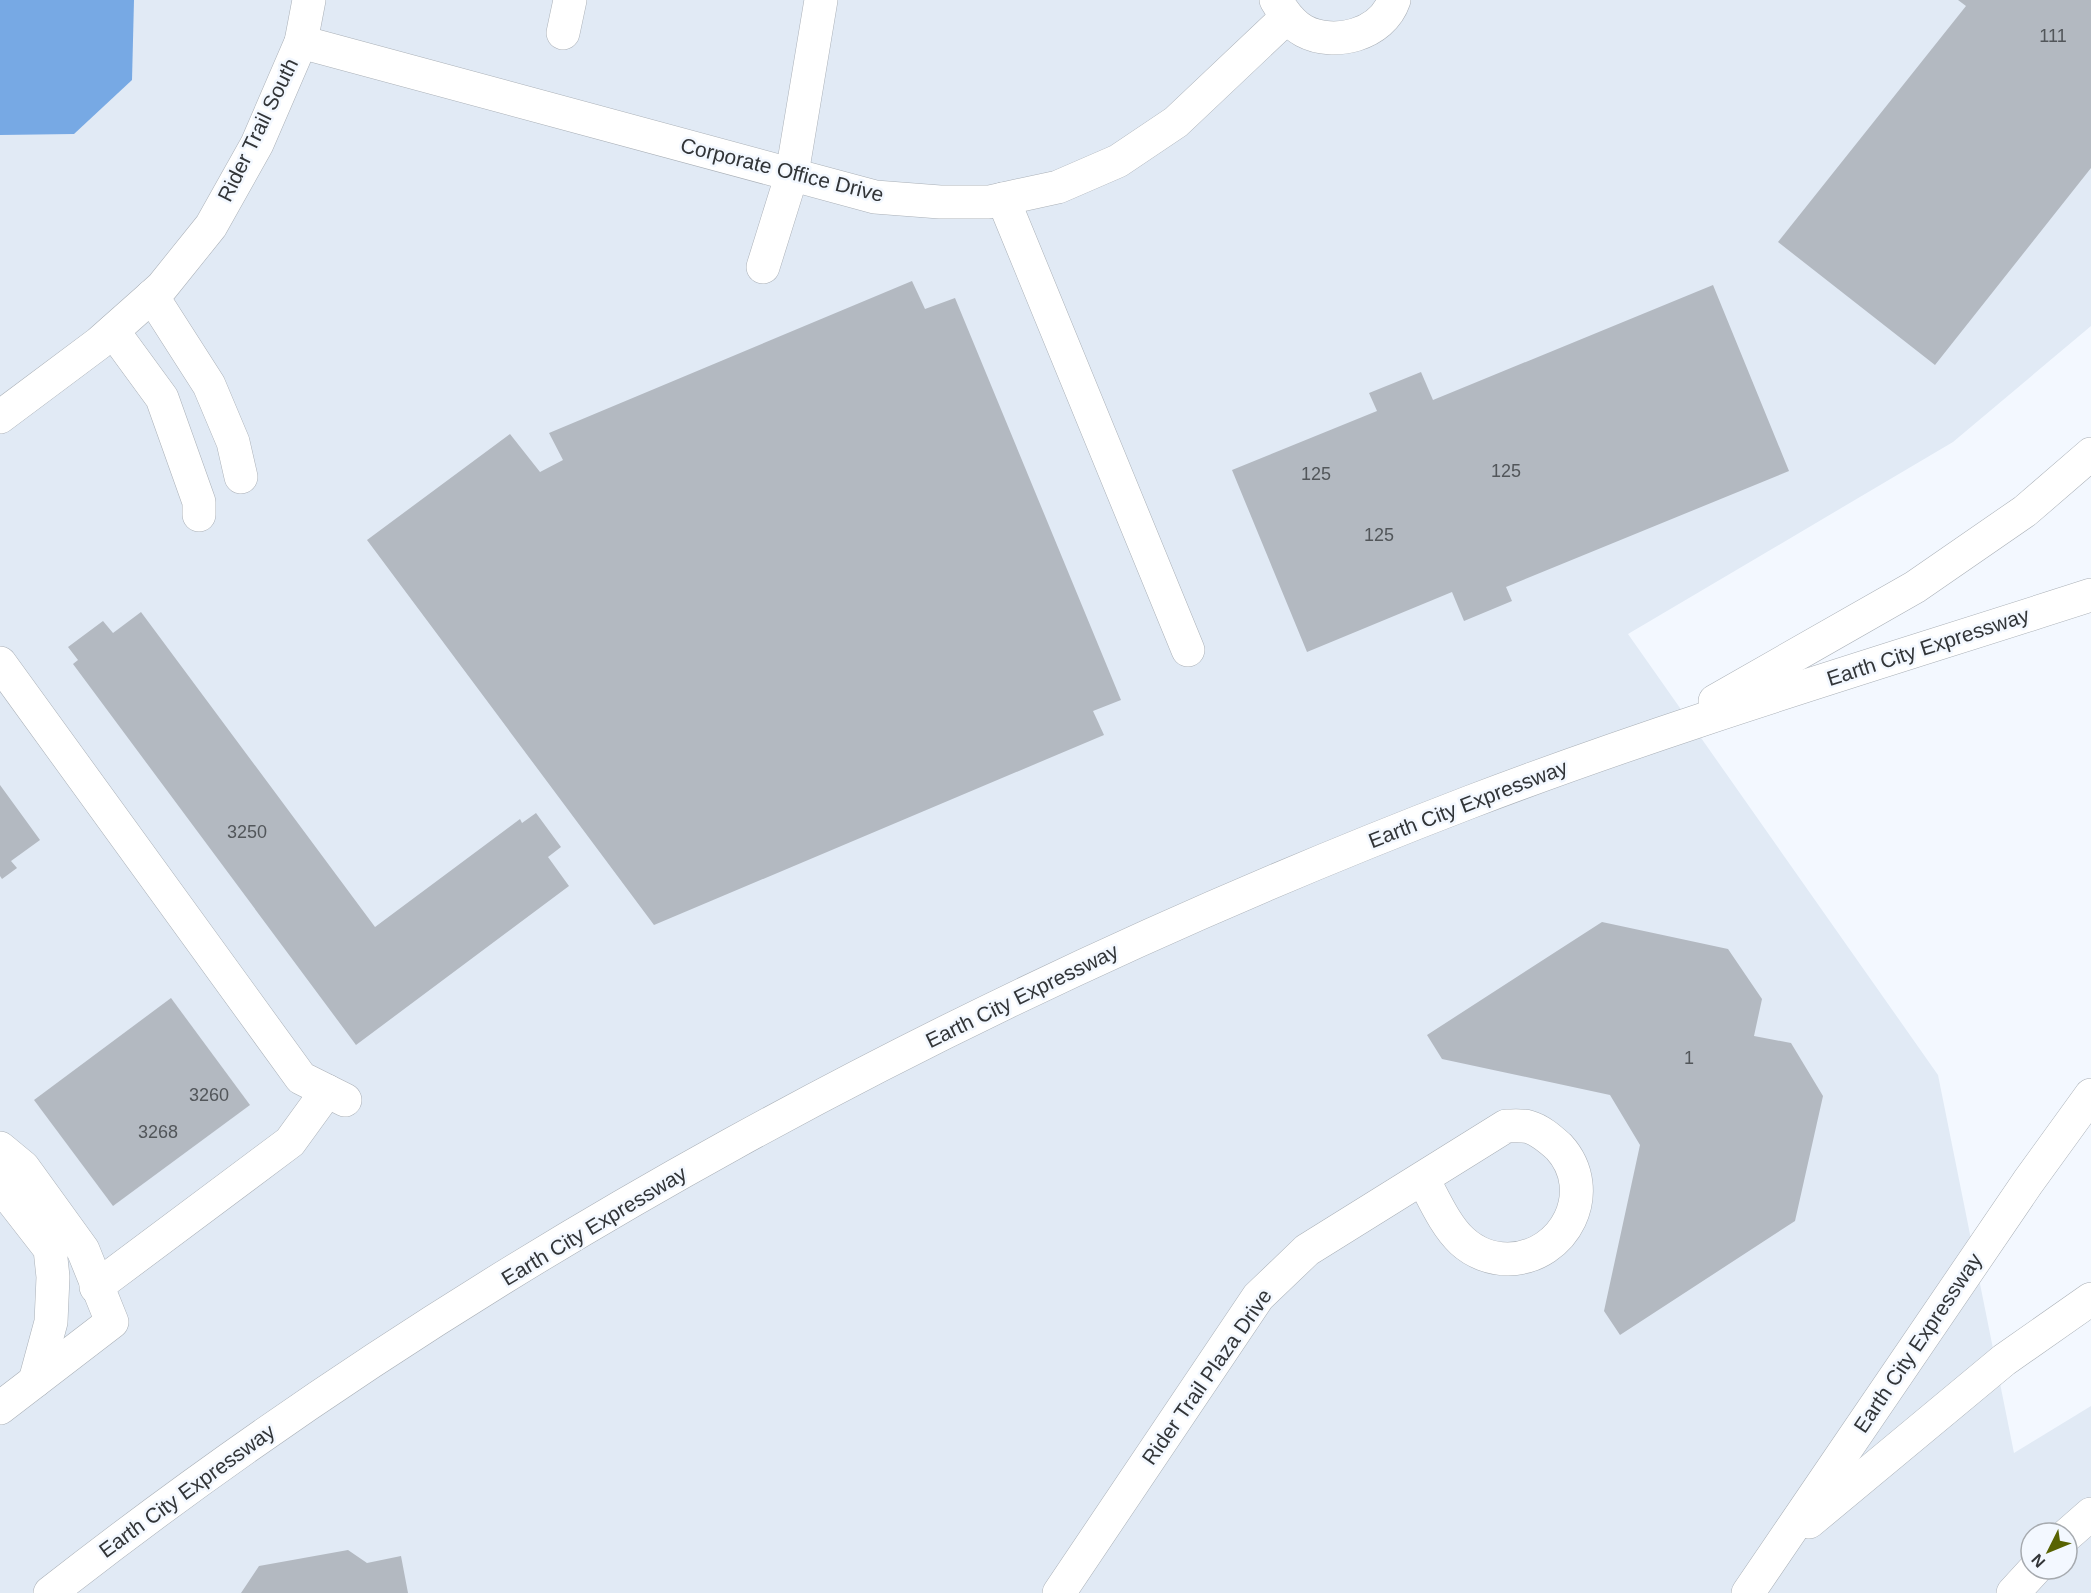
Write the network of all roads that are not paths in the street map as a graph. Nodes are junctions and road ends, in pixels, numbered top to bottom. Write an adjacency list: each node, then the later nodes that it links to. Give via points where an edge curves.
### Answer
1 (309, 0): 7 (main road, Rider Trail South)
2 (570, 0): 6 (main road)
3 (821, 0): 8 (main road)
4 (1394, 0): 5 (main road, Corporate Office Drive, via 1380,21 1343,39 1303,31)
5 (1281, 9): 9 (main road, Corporate Office Drive, via 1176,122 1118,161 1058,187)
6 (563, 33)
7 (301, 42): 8 (main road, Corporate Office Drive); 11 (main road, Rider Trail South, via 257,144 211,226)
8 (792, 174): 9 (main road, Corporate Office Drive, via 875,196 940,202); 10 (main road)
9 (1003, 199): 18 (main road)
10 (763, 267)
11 (152, 296): 12 (main road, Rider Trail South); 15 (main road, via 209,385 233,442)
12 (113, 331): 13 (main road, Rider Trail South); 16 (main road, via 162,398 199,502)
13 (0, 417)
14 (2091, 454): 20 (main road, via 2025,511 1915,587)
15 (240, 477)
16 (198, 515)
17 (2091, 595): 20 (main road, Earth City Expressway)
18 (1188, 650)
19 (0, 663): 25 (main road, via 301,1078 336,1096 290,1142)
20 (1654, 736): 33 (main road, Earth City Expressway, via 1470,802 1228,900 990,1010 855,1078 644,1194 422,1330 311,1403)
21 (2091, 1095): 31 (main road, Earth City Expressway)
22 (0, 1148): 25 (main road, via 23,1167 83,1250)
23 (1423, 1179): 23 (main road, Rider Trail Plaza Drive, via 1462,1241 1479,1253 1499,1259 1520,1259 1540,1252 1557,1239 1569,1222 1576,1199 1575,1176 1565,1154 1549,1137 1528,1127 1506,1126); 34 (main road, Rider Trail Plaza Drive, via 1307,1250 1258,1297)
24 (0, 1185): 27 (main road, via 50,1249 51,1322)
25 (96, 1287): 27 (main road, via 112,1322)
26 (2091, 1299): 31 (main road, via 2004,1360)
27 (35, 1381): 28 (main road)
28 (0, 1408)
29 (2091, 1514): 30 (main road)
30 (2079, 1524)
31 (1780, 1546): 35 (main road, Earth City Expressway)
32 (2024, 1581): 36 (main road)
33 (50, 1593)
34 (1059, 1593)
35 (1748, 1593)
36 (2013, 1593)

